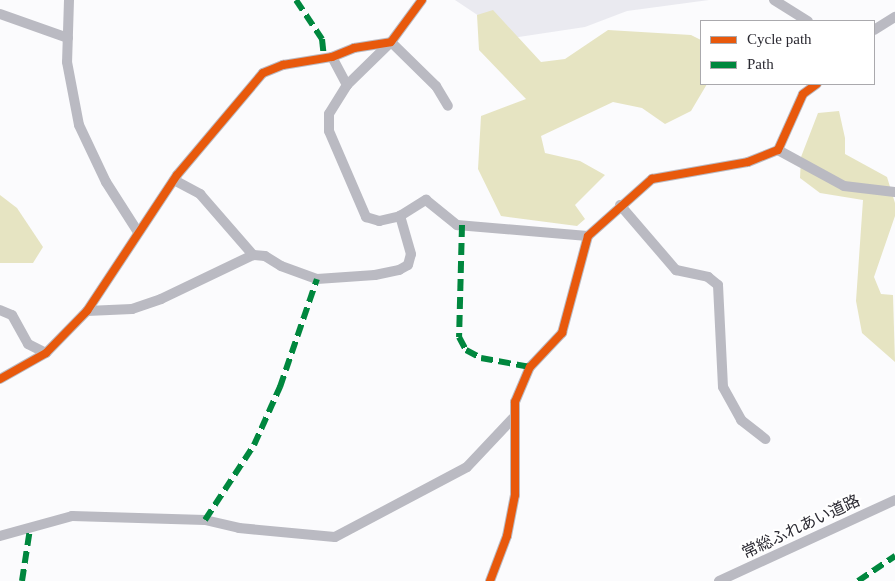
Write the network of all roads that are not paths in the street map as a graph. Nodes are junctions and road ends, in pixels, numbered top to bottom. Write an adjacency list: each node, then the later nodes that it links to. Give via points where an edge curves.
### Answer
1 (69, 0): 8 (street)
2 (422, 0): 9 (street)
3 (774, 0): 6 (street)
4 (0, 14): 8 (street)
5 (895, 17): 7 (street)
6 (806, 20)
7 (875, 29)
8 (68, 38): 19 (street, via 67,62 79,125 106,182)
9 (391, 42): 10 (street, via 354,48); 12 (street); 13 (street, via 436,86)
10 (332, 57): 12 (street); 15 (street, via 283,65 263,73)
11 (816, 85): 14 (street, via 803,94)
12 (347, 86): 18 (street, via 329,114 329,132 366,217 379,221)
13 (448, 106)
14 (778, 150): 16 (street, via 844,186); 17 (street, via 748,162 652,179)
15 (174, 180): 19 (street); 21 (street, via 200,194)
16 (895, 192)
17 (620, 205): 20 (street); 27 (street, via 676,270 708,277 718,285 723,387 741,420)
18 (400, 216): 20 (street, via 426,200 457,224); 21 (street, via 411,254 408,265 399,270 317,279 281,266 265,256)
19 (138, 232): 23 (street)
20 (588, 236): 26 (street, via 562,332 530,367 515,402)
21 (253, 254): 23 (street, via 161,299 132,309)
22 (0, 310): 24 (street, via 12,315 28,344)
23 (87, 311): 24 (street)
24 (46, 353): 25 (street)
25 (0, 379)
26 (515, 416): 29 (street, via 467,467 335,537 239,528 205,520 72,516); 30 (street, via 515,495 507,536)
27 (765, 439)
28 (895, 500): 31 (street, 常総ふれあい道路)
29 (0, 536)
30 (490, 581)
31 (719, 581)

